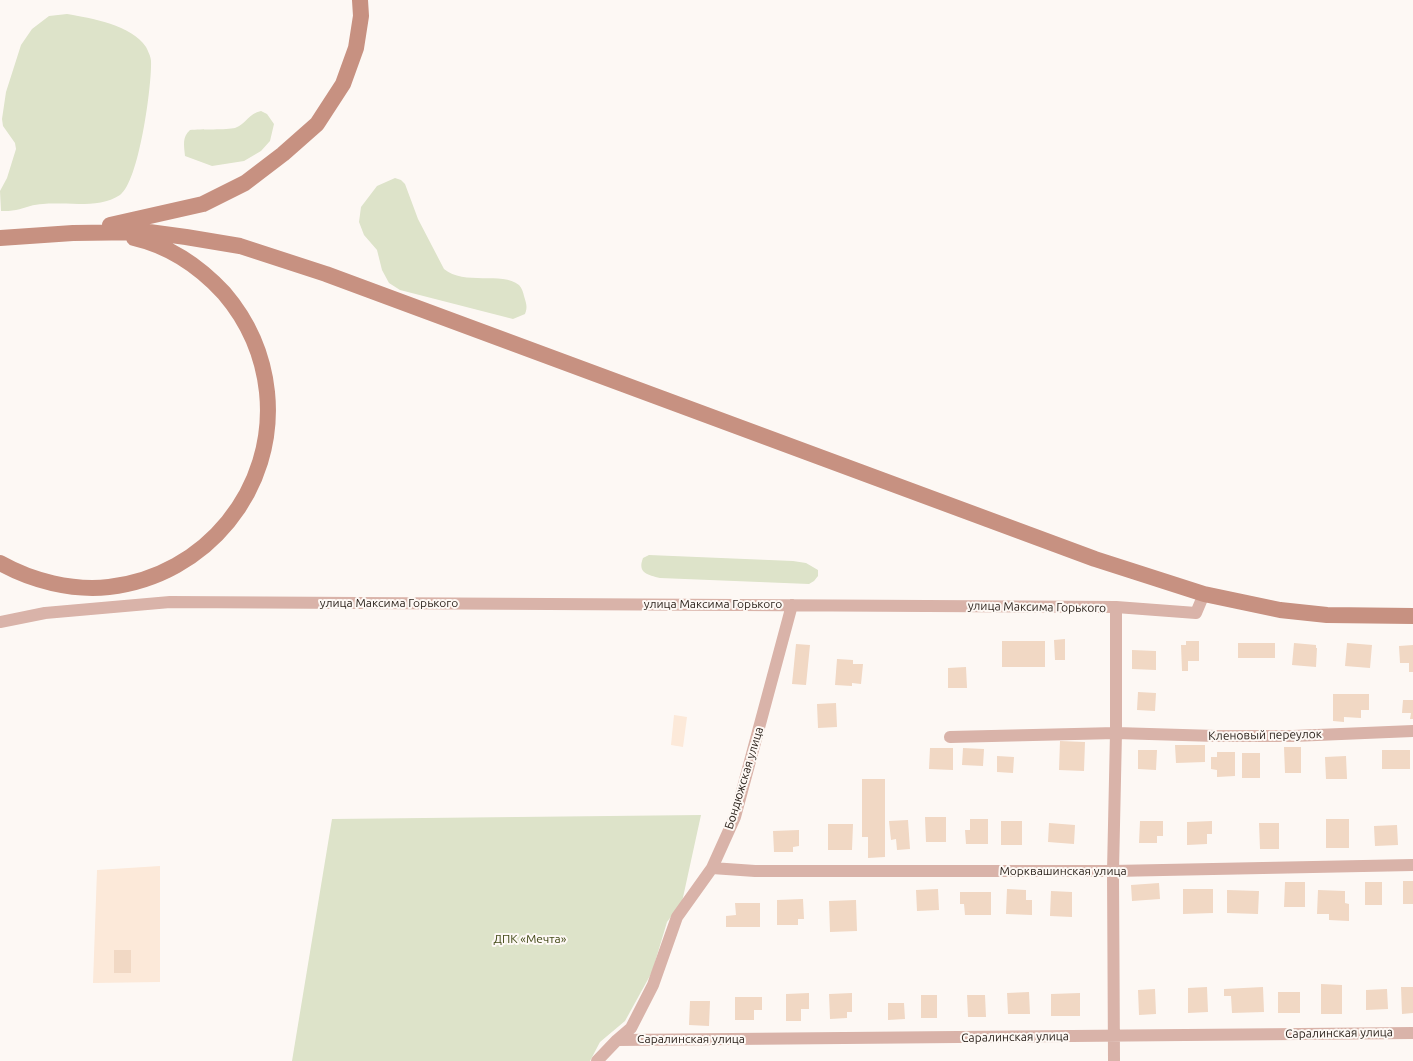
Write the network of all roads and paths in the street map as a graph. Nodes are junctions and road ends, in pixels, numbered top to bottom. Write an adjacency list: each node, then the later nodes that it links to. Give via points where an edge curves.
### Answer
1 (360, 0): 2 (street, via 361,16 356,48 343,84 317,124 283,154 245,183 203,204)
2 (73, 233): 3 (street); 4 (street, via 110,233 146,241 180,256 210,278 230,300 254,338 265,374 269,411 265,448 253,483 234,515 209,543 179,565 152,577 108,587 71,587 35,579); 5 (street, via 149,232 240,246 333,276 1095,559)
3 (0, 238)
4 (0, 563)
5 (1204, 594): 7 (street, улица Максима Горького, via 1196,613); 8 (street, via 1280,610 1328,615)
6 (792, 605): 7 (street, улица Максима Горького); 9 (street, улица Максима Горького, via 170,602 45,613); 14 (street, Бондюжская улица, via 735,817)
7 (1116, 607): 11 (street)
8 (1413, 616)
9 (0, 622)
10 (1413, 731): 11 (street, Кленовый переулок, via 1293,736)
11 (1116, 733): 12 (street, Кленовый переулок); 15 (street)
12 (950, 737)
13 (1413, 866): 15 (street, Морквашинская улица)
14 (712, 868): 15 (street, Морквашинская улица, via 755,871); 18 (street, Бондюжская улица, via 677,917 653,985 631,1028)
15 (1113, 871): 17 (street)
16 (1413, 1033): 17 (street, Саралинская улица)
17 (1114, 1035): 18 (street, Саралинская улица); 20 (street)
18 (617, 1040): 19 (street, Бондюжская улица)
19 (597, 1061)
20 (1114, 1061)

